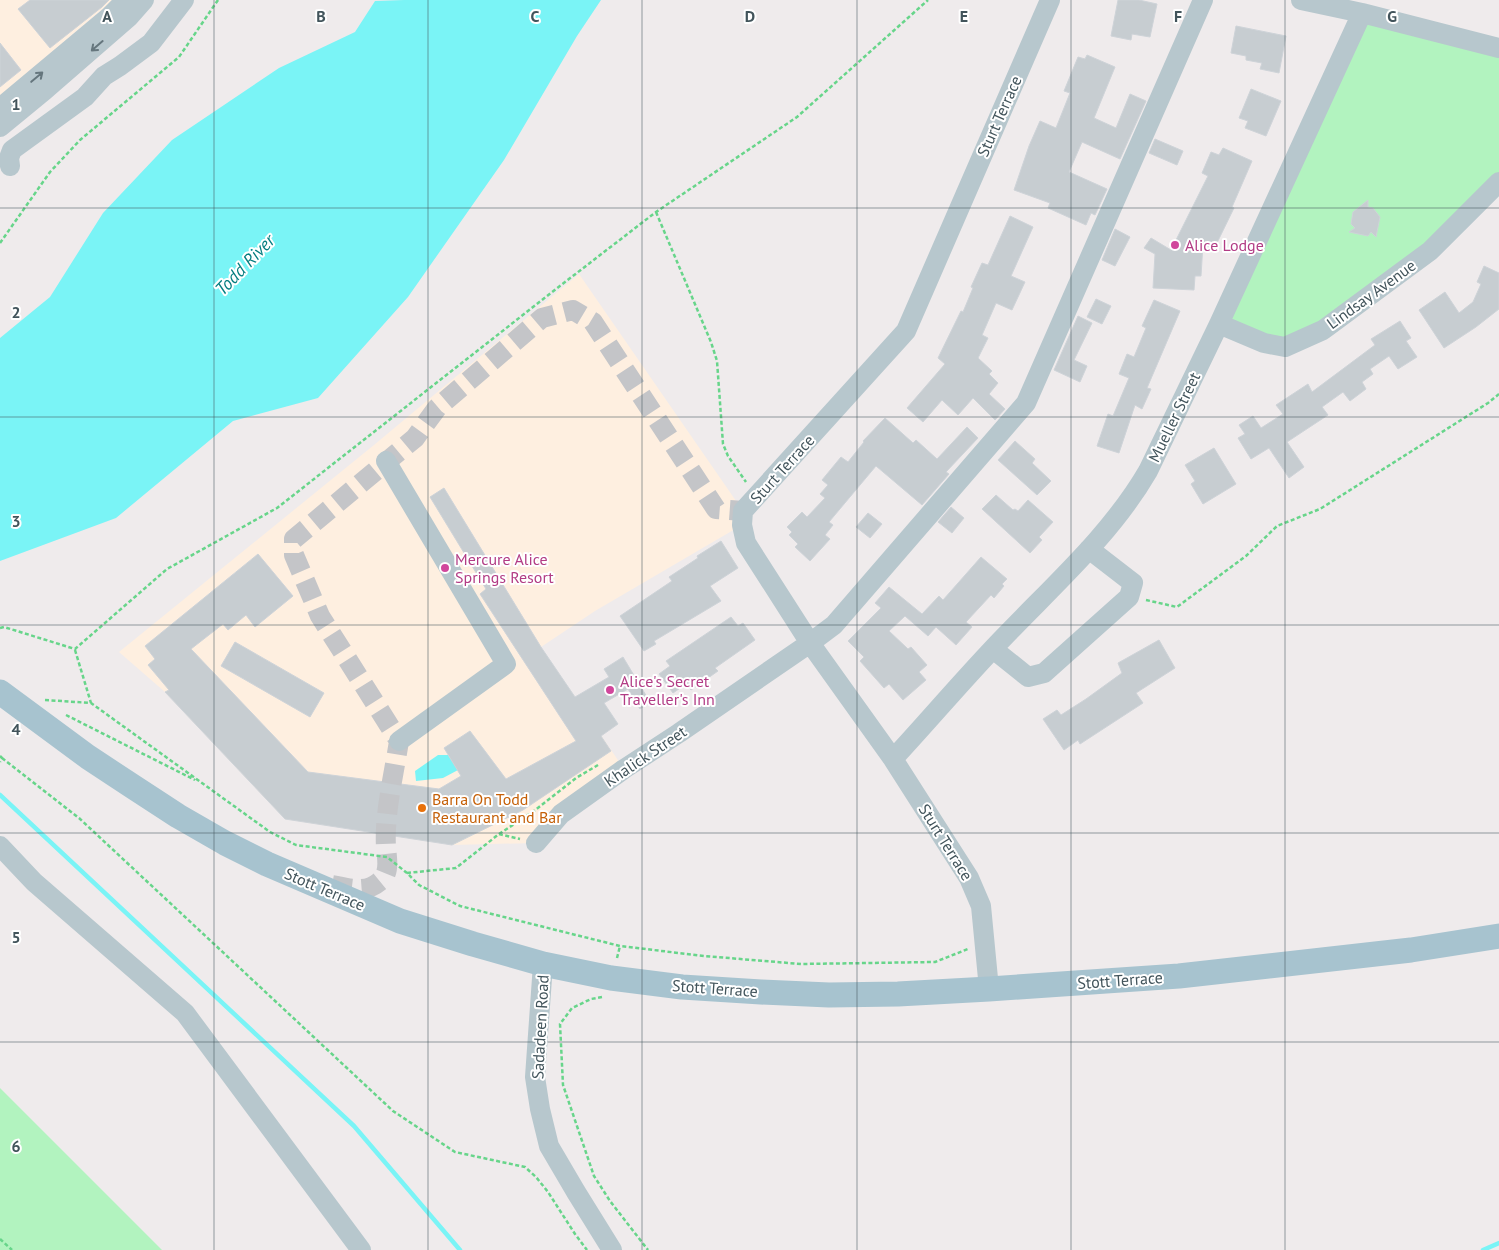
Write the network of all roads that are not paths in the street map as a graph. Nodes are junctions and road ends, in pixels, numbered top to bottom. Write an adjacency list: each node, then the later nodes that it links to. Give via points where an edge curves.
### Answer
1 (144, 0): 6 (street)
2 (184, 0): 8 (street)
3 (1050, 0): 17 (street, Sturt Terrace, via 906,331 743,511 746,543)
4 (1203, 0): 17 (street, Khalick Street, via 1026,403 834,625)
5 (1302, 0): 7 (street)
6 (125, 8): 8 (street); 10 (street, one-way to 6, via 109,17); 11 (street, one-way to 11, via 45,90)
7 (1362, 13): 9 (street); 14 (street, Mueller Street)
8 (151, 43): 12 (street, via 104,76 85,97)
9 (1499, 48)
10 (0, 108)
11 (0, 126)
12 (7, 155)
13 (1499, 182): 14 (street, Lindsay Avenue, via 1430,251 1323,330 1285,347 1264,344)
14 (1219, 324): 16 (street, Mueller Street, via 1136,491)
15 (386, 461): 20 (street, via 506,664)
16 (1089, 549): 18 (street, Mueller Street); 18 (street, via 1133,583 1129,597 1044,673 1028,677)
17 (810, 643): 21 (street, Sturt Terrace); 22 (street, Khalick Street, via 561,814)
18 (993, 649): 21 (street, Mueller Street)
19 (0, 692): 25 (main road, Stott Terrace, via 132,786 201,829 267,864 400,921)
20 (399, 741)
21 (893, 760): 26 (street, Sturt Terrace, via 970,878 981,906)
22 (536, 843)
23 (0, 846): 27 (street, via 34,882 185,1013)
24 (1499, 936): 26 (main road, Stott Terrace, via 1411,950 1178,976)
25 (543, 964): 26 (main road, Stott Terrace, via 611,978 682,987 828,995); 28 (street, Sadadeen Road, via 535,1077 542,1118 549,1146)
26 (989, 989)
27 (361, 1250)
28 (612, 1250)

